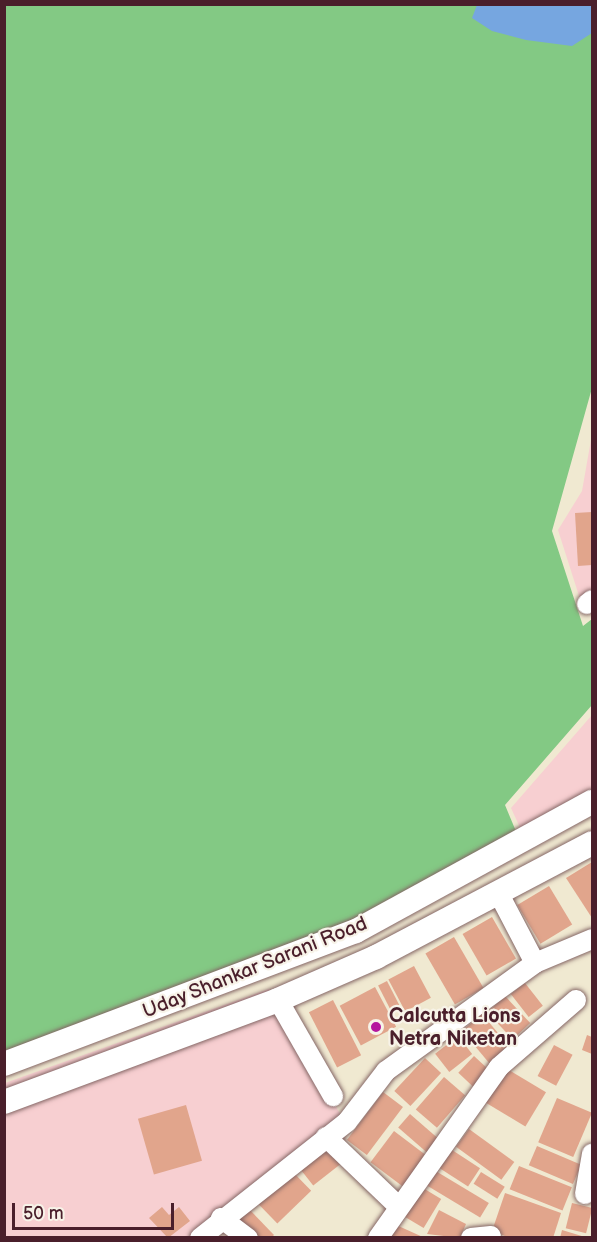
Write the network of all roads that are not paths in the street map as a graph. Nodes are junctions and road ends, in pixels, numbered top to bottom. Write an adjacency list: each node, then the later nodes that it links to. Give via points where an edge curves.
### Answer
1 (592, 802): 8 (street, Uday Shankar Sarani Road, via 356,932)
2 (592, 843): 3 (street, Uday Shankar Sarani Road)
3 (499, 894): 5 (street); 6 (street, Uday Shankar Sarani Road)
4 (592, 939): 5 (street)
5 (535, 963): 11 (street, via 386,1071 347,1122)
6 (278, 1000): 9 (street); 10 (street, Uday Shankar Sarani Road)
7 (576, 1000): 14 (street, via 499,1067)
8 (4, 1064)
9 (333, 1096)
10 (4, 1102)
11 (326, 1137): 14 (street); 15 (street)
12 (592, 1154): 13 (street)
13 (585, 1194)
14 (399, 1207): 19 (street)
15 (221, 1218): 17 (street); 18 (street)
16 (491, 1236): 20 (street)
17 (200, 1238)
18 (248, 1238)
19 (378, 1238)
20 (471, 1238)

